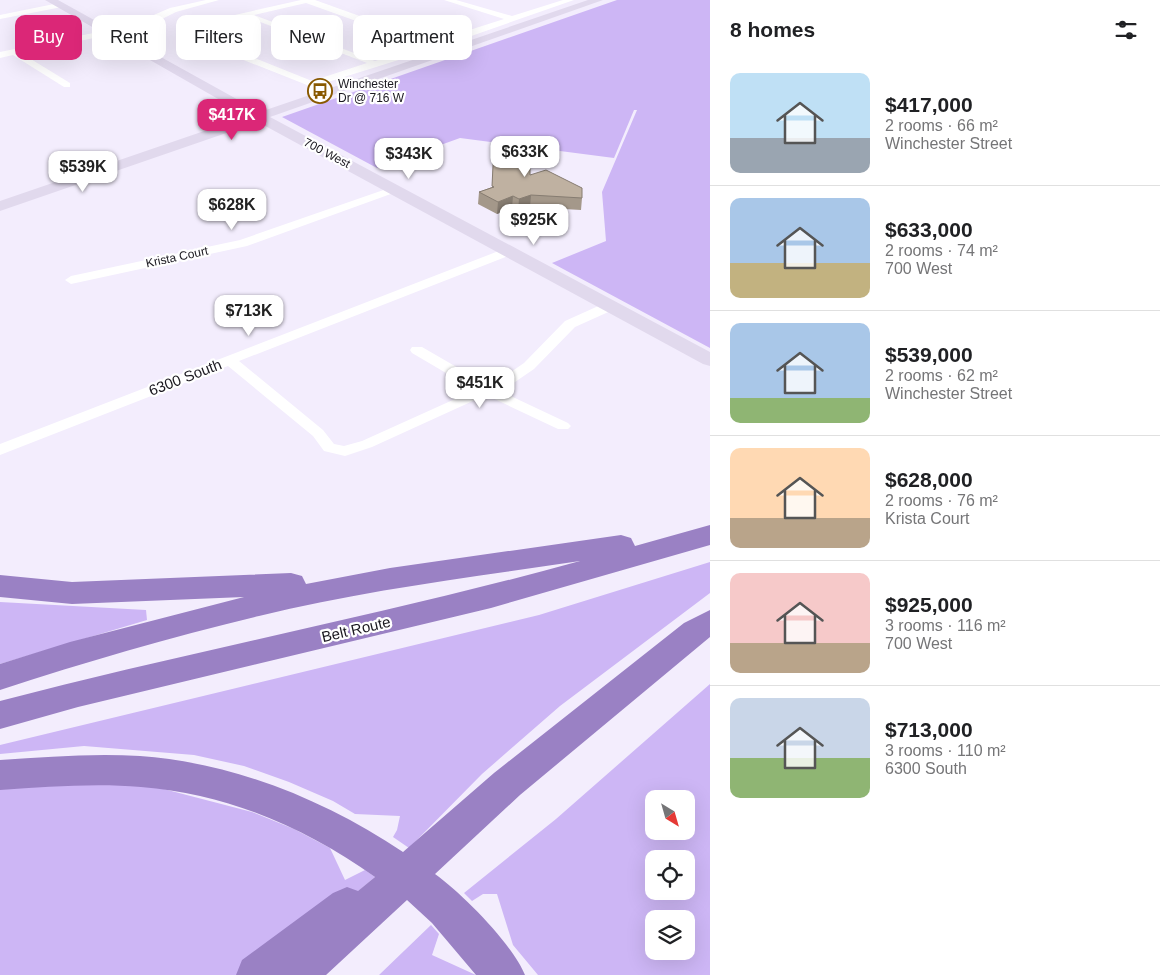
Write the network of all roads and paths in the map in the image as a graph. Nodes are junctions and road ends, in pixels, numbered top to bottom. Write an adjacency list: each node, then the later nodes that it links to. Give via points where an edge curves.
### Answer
1 (309, 0): 9 (street); 11 (street)
2 (448, 0): 13 (street)
3 (570, 0): 13 (street)
4 (598, 0): 22 (main road)
5 (216, 1): 10 (street, via 178,8)
6 (55, 3): 12 (street); 14 (main road, 700 West)
7 (228, 6): 8 (street)
8 (236, 10)
9 (246, 14): 23 (street); 23 (street, via 181,28 312,84)
10 (163, 15)
11 (353, 16)
12 (0, 17)
13 (513, 19): 15 (street)
14 (92, 24)
15 (472, 33)
16 (92, 36): 17 (street)
17 (14, 52): 18 (street); 25 (street)
18 (0, 55)
19 (157, 60): 26 (main road, 700 West)
20 (388, 60): 23 (street)
21 (400, 60): 22 (street)
22 (411, 64): 24 (main road)
23 (373, 65): 24 (street)
24 (387, 72): 26 (main road)
25 (67, 85)
26 (259, 117): 27 (main road, 700 West); 28 (main road)
27 (395, 190): 29 (main road, 700 West); 30 (street, Krista Court, via 242,243)
28 (0, 206)
29 (509, 251): 31 (main road, 700 West); 33 (street, 6300 South)
30 (71, 280)
31 (610, 306): 34 (main road, 700 West); 35 (street, via 570,324 529,366)
32 (417, 350): 35 (street)
33 (229, 360): 35 (street, via 318,433 329,448 345,451); 37 (street, 6300 South)
34 (710, 360)
35 (487, 390): 36 (street)
36 (563, 426)
37 (0, 450)
38 (710, 534): 39 (highway); 43 (highway, Belt Route, via 490,597)
39 (390, 579): 40 (highway, via 72,592); 42 (highway, via 260,604 70,654)
40 (0, 586)
41 (710, 622): 45 (highway)
42 (0, 678)
43 (0, 715)
44 (0, 775): 48 (highway, via 104,770 168,774 225,785 286,806 376,854 437,900)
45 (507, 784): 46 (highway); 47 (highway)
46 (257, 975)
47 (295, 975)
48 (504, 975)

